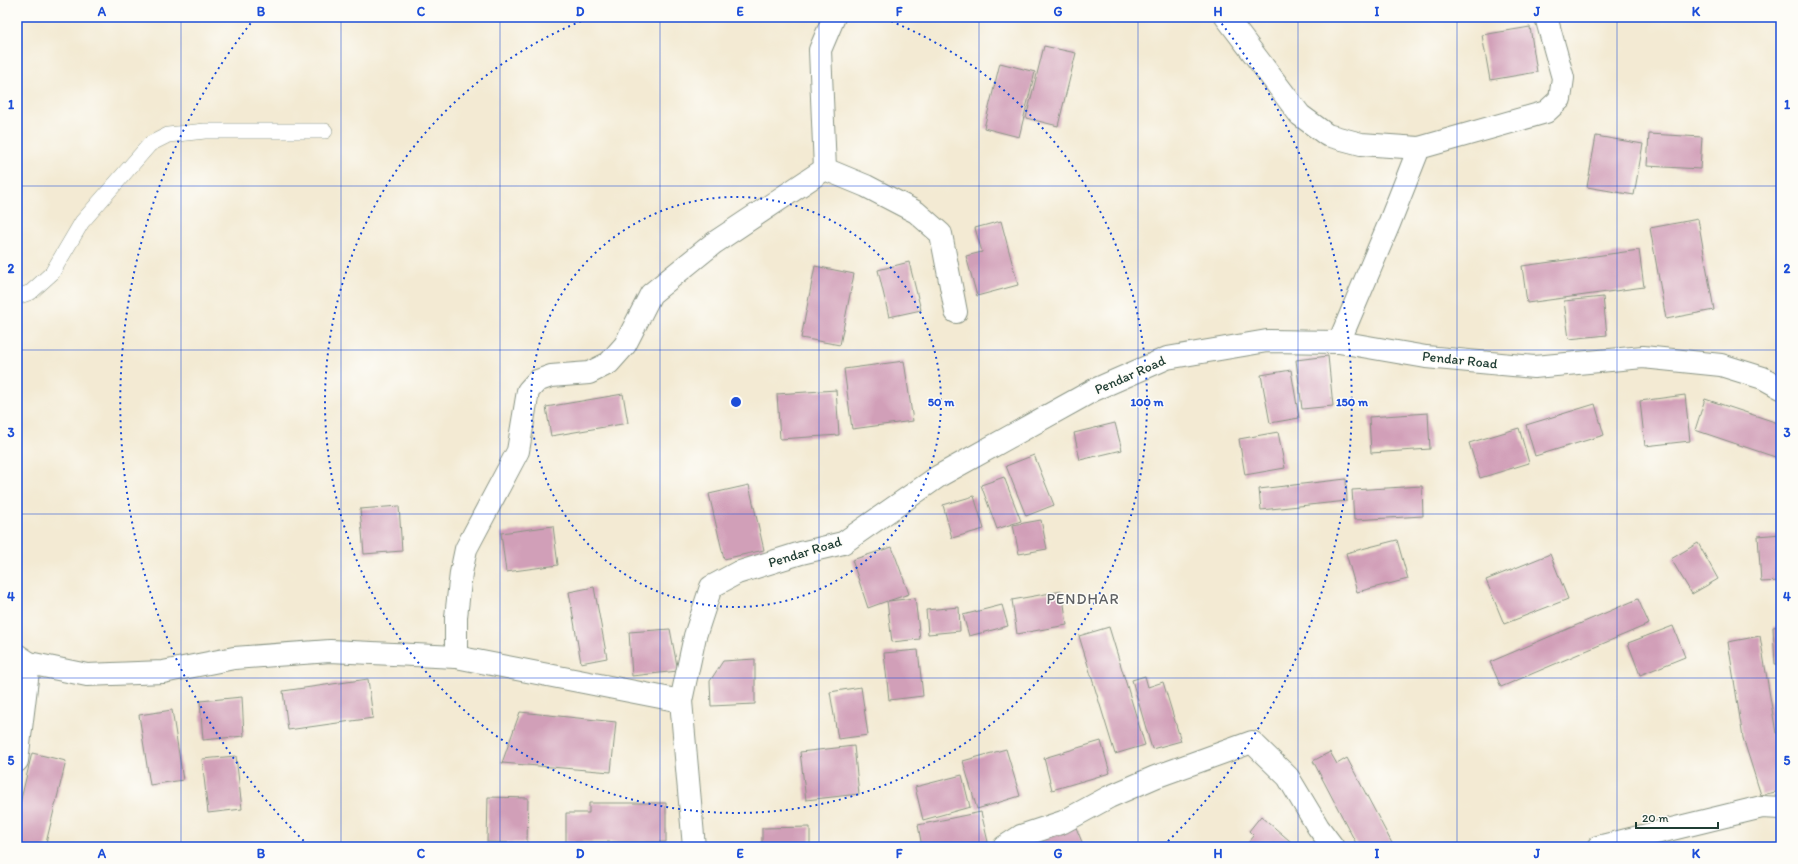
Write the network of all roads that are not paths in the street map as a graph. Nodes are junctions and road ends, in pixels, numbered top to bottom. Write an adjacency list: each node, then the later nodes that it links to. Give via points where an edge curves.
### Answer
1 (834, 17): 6 (street, via 820,50)
2 (1226, 17): 5 (street, via 1300,115 1327,135 1361,144)
3 (1546, 17): 5 (street, via 1563,78 1560,99 1546,112)
4 (325, 131): 7 (lane, via 205,131 168,135 150,144 82,222 52,272 31,292)
5 (1419, 148): 9 (street)
6 (825, 169): 8 (street, via 866,186 916,212 941,234); 11 (street, via 714,243 652,294 625,345 609,364 589,373 551,376 537,381 528,391 518,451 466,549 456,617)
7 (17, 297)
8 (956, 312)
9 (1339, 342): 10 (street, Pendar Road, via 1426,357 1534,367 1643,356 1720,365 1763,378); 13 (street, Pendar Road, via 1267,341 1167,358 1094,390 939,476 843,543 737,573 711,587 695,636)
10 (1781, 388)
11 (456, 657): 12 (street, via 330,651 234,658 163,672 87,675); 13 (street)
12 (23, 659): 14 (street)
13 (681, 701): 16 (street, Pendar Road)
14 (17, 761)
15 (1781, 808): 19 (street, via 1762,807)
16 (694, 847)
17 (1004, 847): 18 (street, via 1021,836 1063,822 1109,797 1155,777 1252,742 1288,777)
18 (1333, 847)
19 (1598, 847)

